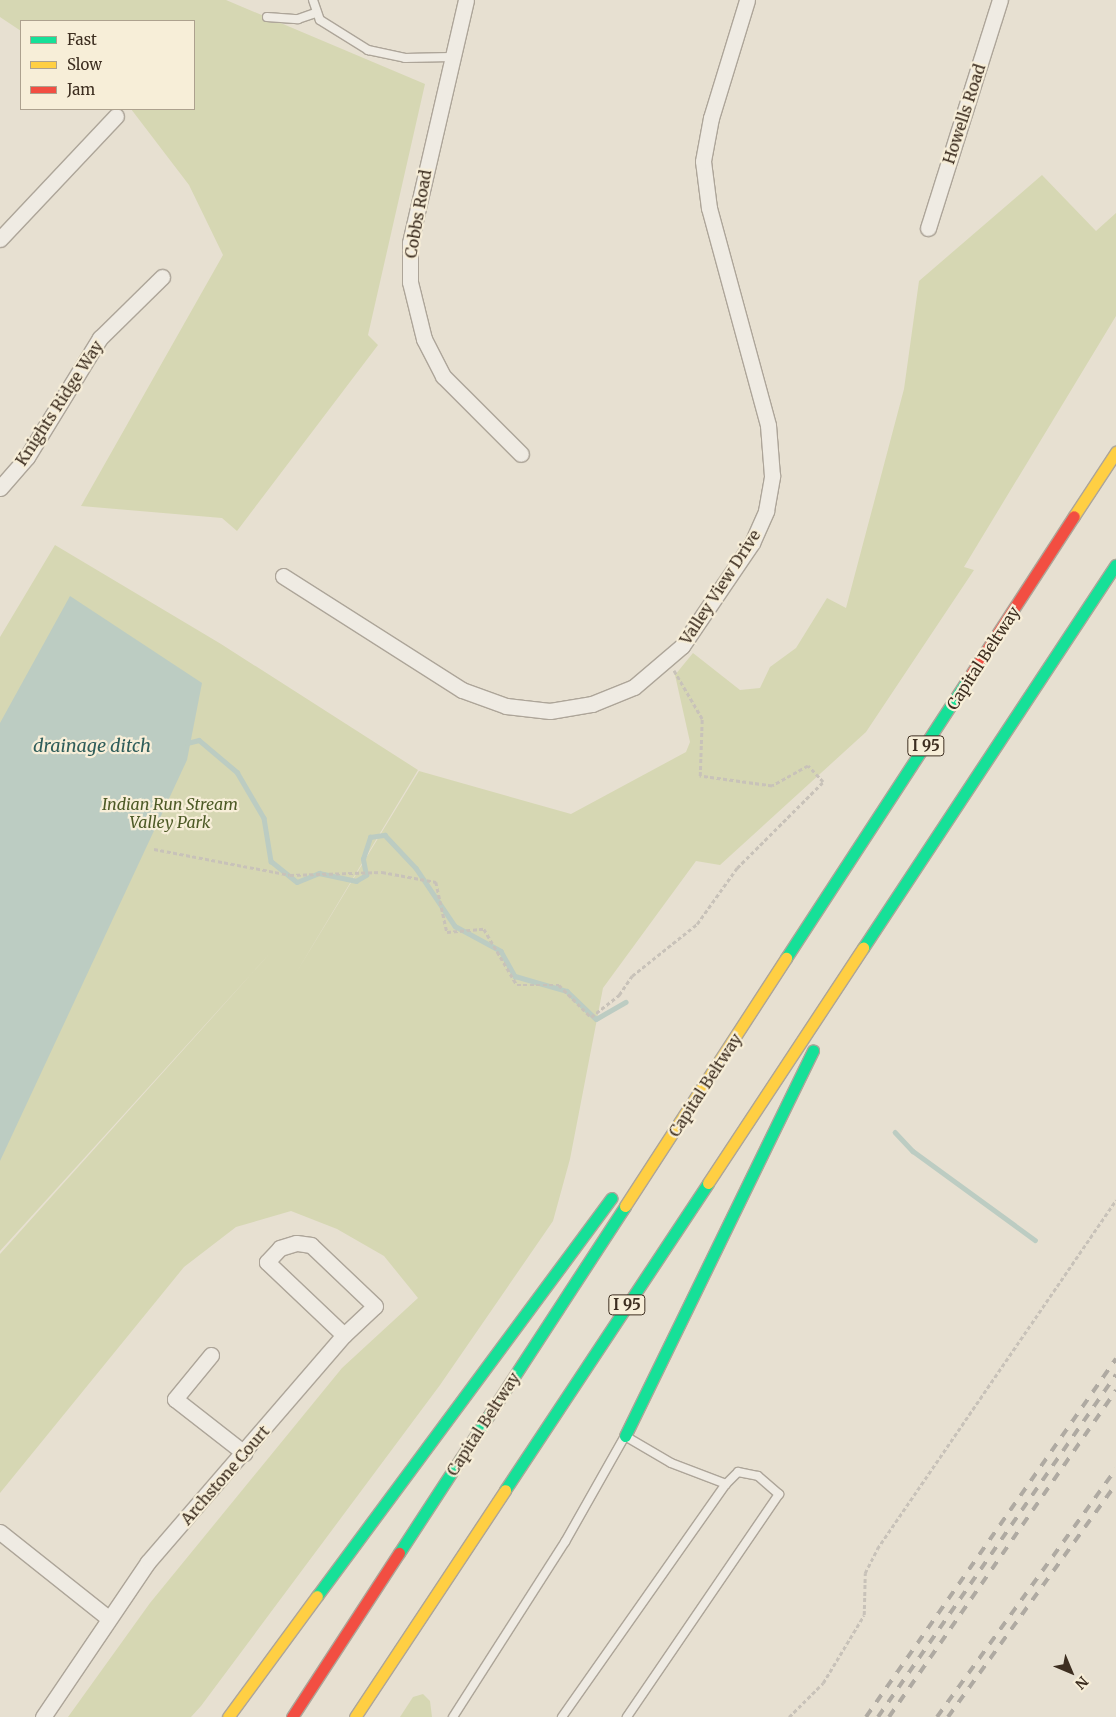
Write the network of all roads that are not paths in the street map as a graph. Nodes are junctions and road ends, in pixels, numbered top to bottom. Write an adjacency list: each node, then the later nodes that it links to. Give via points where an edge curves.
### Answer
1 (313, 0): 5 (lane)
2 (466, 0): 7 (street, Cobbs Road)
3 (747, 0): 16 (street, Valley View Drive, via 711,118 703,161 709,208 769,431 770,493 752,543 668,661 634,687 592,704 550,711 506,706 462,690)
4 (1000, 0): 9 (street, Howells Road)
5 (315, 13): 6 (lane, via 298,19); 7 (lane, via 339,35 368,50 404,58)
6 (267, 17)
7 (451, 57): 13 (street, Cobbs Road, via 410,244 413,302 424,339 443,376)
8 (116, 116): 10 (street)
9 (928, 228)
10 (0, 239)
11 (162, 277): 14 (street, Knights Ridge Way, via 100,338 27,457)
12 (1116, 452): 18 (highway, Capital Beltway / I 95)
13 (521, 454)
14 (0, 488)
15 (1116, 565): 17 (highway, I 95)
16 (283, 576)
17 (898, 892): 21 (highway, via 769,1134); 29 (highway, I 95)
18 (735, 1039): 27 (highway, via 520,1317); 28 (highway, Capital Beltway / I 95)
19 (344, 1335): 19 (street, Archstone Court, via 266,1262 280,1248 296,1243 312,1245 376,1306); 22 (street, Archstone Court)
20 (211, 1355): 22 (street, via 175,1400)
21 (625, 1436): 23 (lane, via 671,1463); 30 (lane, via 565,1542)
22 (244, 1453): 25 (street, Archstone Court, via 148,1562)
23 (726, 1484): 31 (lane); 32 (lane, via 738,1472 758,1476 779,1494)
24 (0, 1532): 25 (street)
25 (108, 1618): 26 (street, Archstone Court)
26 (43, 1717)
27 (228, 1717)
28 (292, 1717)
29 (355, 1717)
30 (453, 1717)
31 (562, 1717)
32 (627, 1717)

